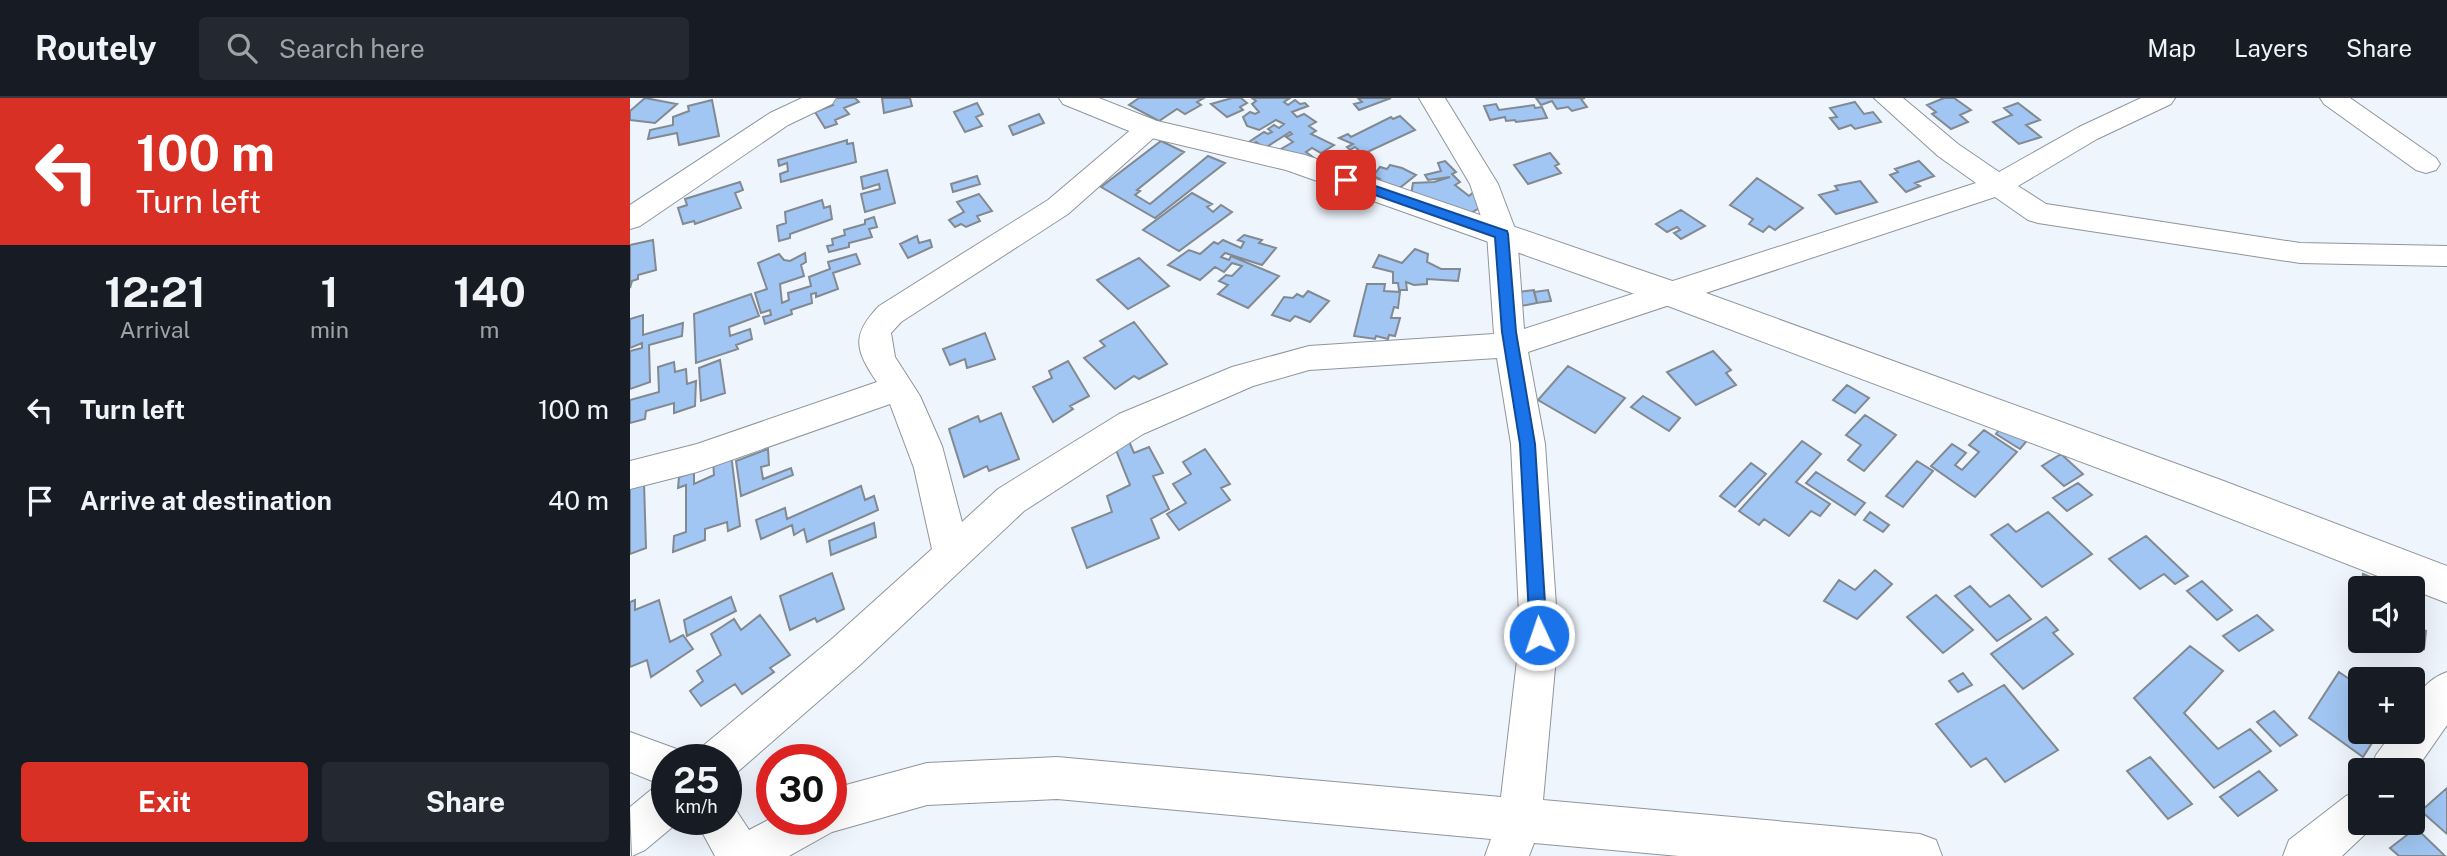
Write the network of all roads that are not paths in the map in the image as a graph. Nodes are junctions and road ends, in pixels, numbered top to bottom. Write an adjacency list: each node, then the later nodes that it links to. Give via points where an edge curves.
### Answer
1 (823, 98): 10 (street, via 779,119)
2 (1073, 98): 7 (street)
3 (1433, 98): 11 (street, via 1484,184)
4 (1887, 98): 9 (street)
5 (2162, 98): 9 (street, via 2088,133)
6 (2333, 98): 8 (street)
7 (1149, 128): 11 (street, via 1294,162); 15 (street, via 1058,207 883,321 876,329 876,357)
8 (2426, 164)
9 (1997, 186): 12 (street, via 2038,213 2077,221 2301,253); 13 (street)
10 (630, 219)
11 (1502, 234): 13 (street); 14 (street)
12 (2447, 256)
13 (1672, 294): 14 (street); 18 (street)
14 (1511, 345): 17 (street, via 1309,358 1244,376 1131,424 1011,500); 30 (street, via 1528,444 1539,635)
15 (899, 388): 16 (street, via 697,458); 17 (street, via 924,444)
16 (630, 475)
17 (951, 554): 20 (street)
18 (2447, 585)
19 (2447, 691): 22 (street)
20 (738, 744)
21 (630, 752): 23 (street)
22 (2400, 758)
23 (651, 760)
24 (847, 806): 30 (street, via 927,784 1057,778)
25 (651, 817): 27 (street)
26 (2348, 822): 33 (street)
27 (630, 835)
28 (727, 835): 31 (street)
29 (784, 835): 31 (street)
30 (1514, 838): 32 (street)
31 (741, 856)
32 (1920, 856)
33 (2305, 856)

